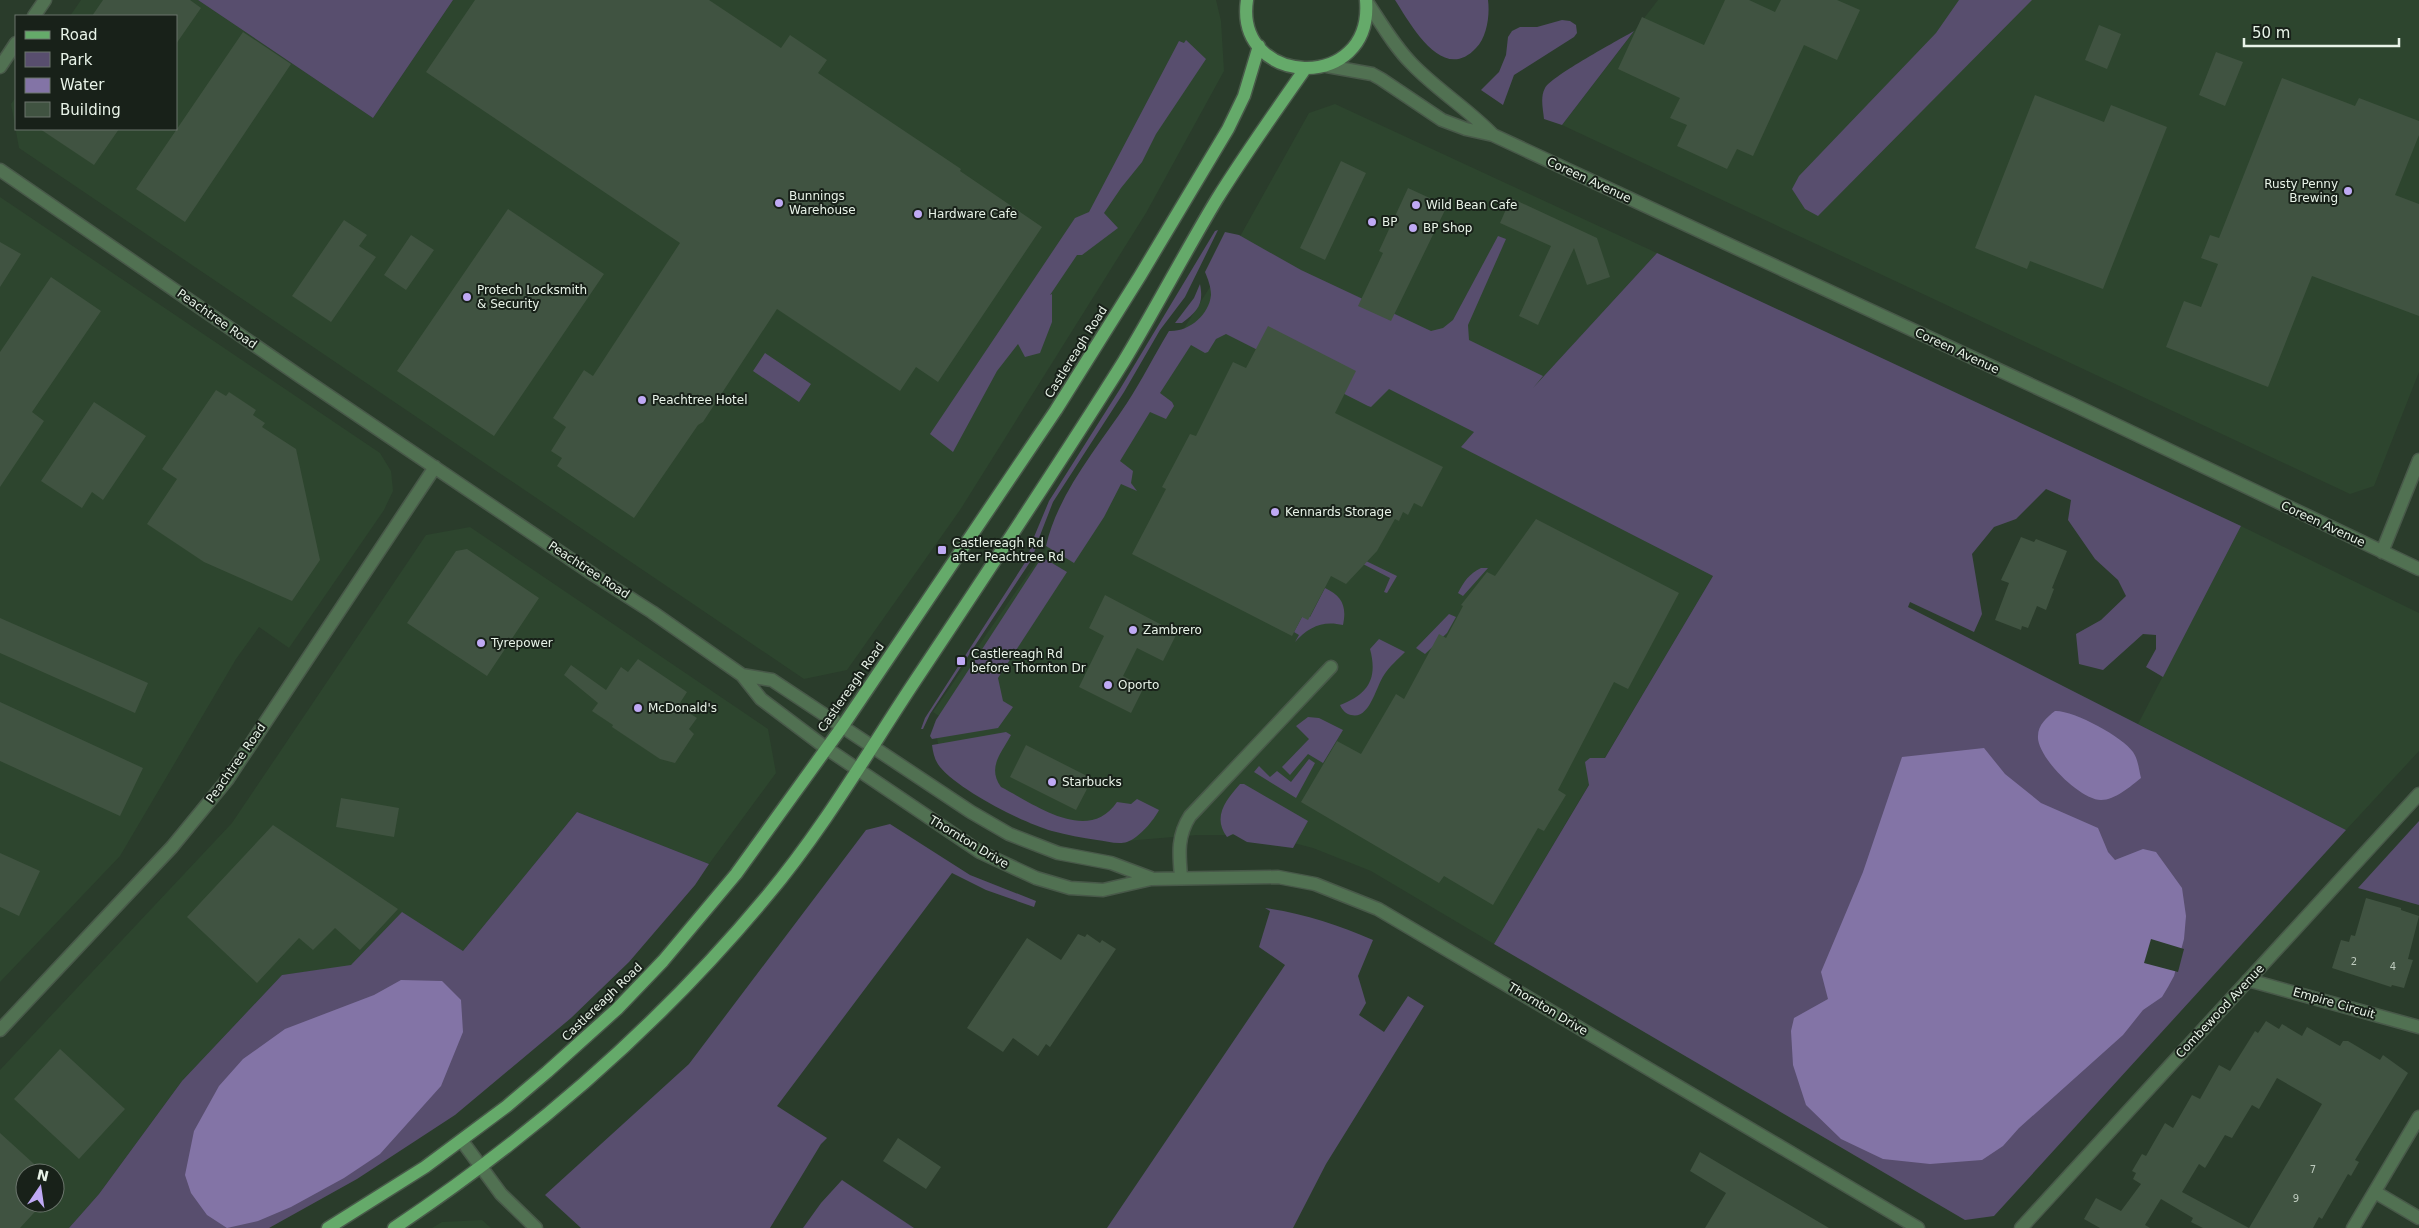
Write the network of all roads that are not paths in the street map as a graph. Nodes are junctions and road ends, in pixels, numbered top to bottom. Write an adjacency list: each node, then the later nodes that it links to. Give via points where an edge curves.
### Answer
1 (45, 0): 4 (street)
2 (1246, 1): 6 (main road, via 1248,26)
3 (1367, 1): 7 (main road, via 1364,29 1358,41 1350,52); 10 (street, Coreen Avenue, via 1411,63)
4 (35, 15)
5 (15, 44): 8 (street)
6 (1259, 46): 9 (main road, via 1275,60); 18 (main road, Castlereagh Road, via 1244,96 1228,129 1140,276 1056,410)
7 (1326, 66): 9 (main road); 10 (street, Coreen Avenue, via 1372,74 1394,85 1442,120 1466,130)
8 (0, 67)
9 (1305, 69): 19 (main road, via 1245,155 1125,359 1026,515)
10 (1493, 135): 14 (street, Coreen Avenue)
11 (0, 170): 13 (street, Peachtree Road)
12 (2419, 460): 14 (street)
13 (435, 467): 17 (street, Peachtree Road); 27 (street, Peachtree Road, via 227,780 172,847)
14 (2382, 552): 15 (street, Coreen Avenue)
15 (2419, 570)
16 (1331, 667): 23 (street, via 1190,816 1178,849)
17 (742, 674): 18 (street, Peachtree Road, via 772,680); 20 (street, Peachtree Road, via 761,699)
18 (842, 727): 19 (street, Peachtree Road); 20 (main road, Castlereagh Road)
19 (873, 745): 21 (main road); 24 (street, Thornton Drive, via 1008,834 1058,853 1112,863)
20 (826, 748): 21 (street, Peachtree Road); 29 (main road, Castlereagh Road, via 736,874 663,961 617,1009 547,1072)
21 (856, 769): 24 (street, Thornton Drive, via 980,852 1036,878 1070,888 1103,890); 30 (main road, via 770,892 704,968 614,1058 553,1112)
22 (2419, 794): 25 (street, Combewood Avenue)
23 (1181, 877): 24 (street, Thornton Drive); 36 (street, Thornton Drive, via 1255,876 1296,880 1338,892 1378,909)
24 (1151, 878)
25 (2248, 980): 26 (street, Empire Circuit); 37 (street, Combewood Avenue)
26 (2419, 1027)
27 (0, 1030)
28 (2419, 1117): 31 (street)
29 (462, 1141): 30 (street); 33 (main road, Castlereagh Road, via 376,1200)
30 (481, 1167): 34 (main road); 35 (street, via 507,1201)
31 (2374, 1192): 32 (street); 38 (street)
32 (2419, 1218)
33 (328, 1228)
34 (394, 1228)
35 (536, 1228)
36 (1918, 1228)
37 (2020, 1228)
38 (2353, 1228)

